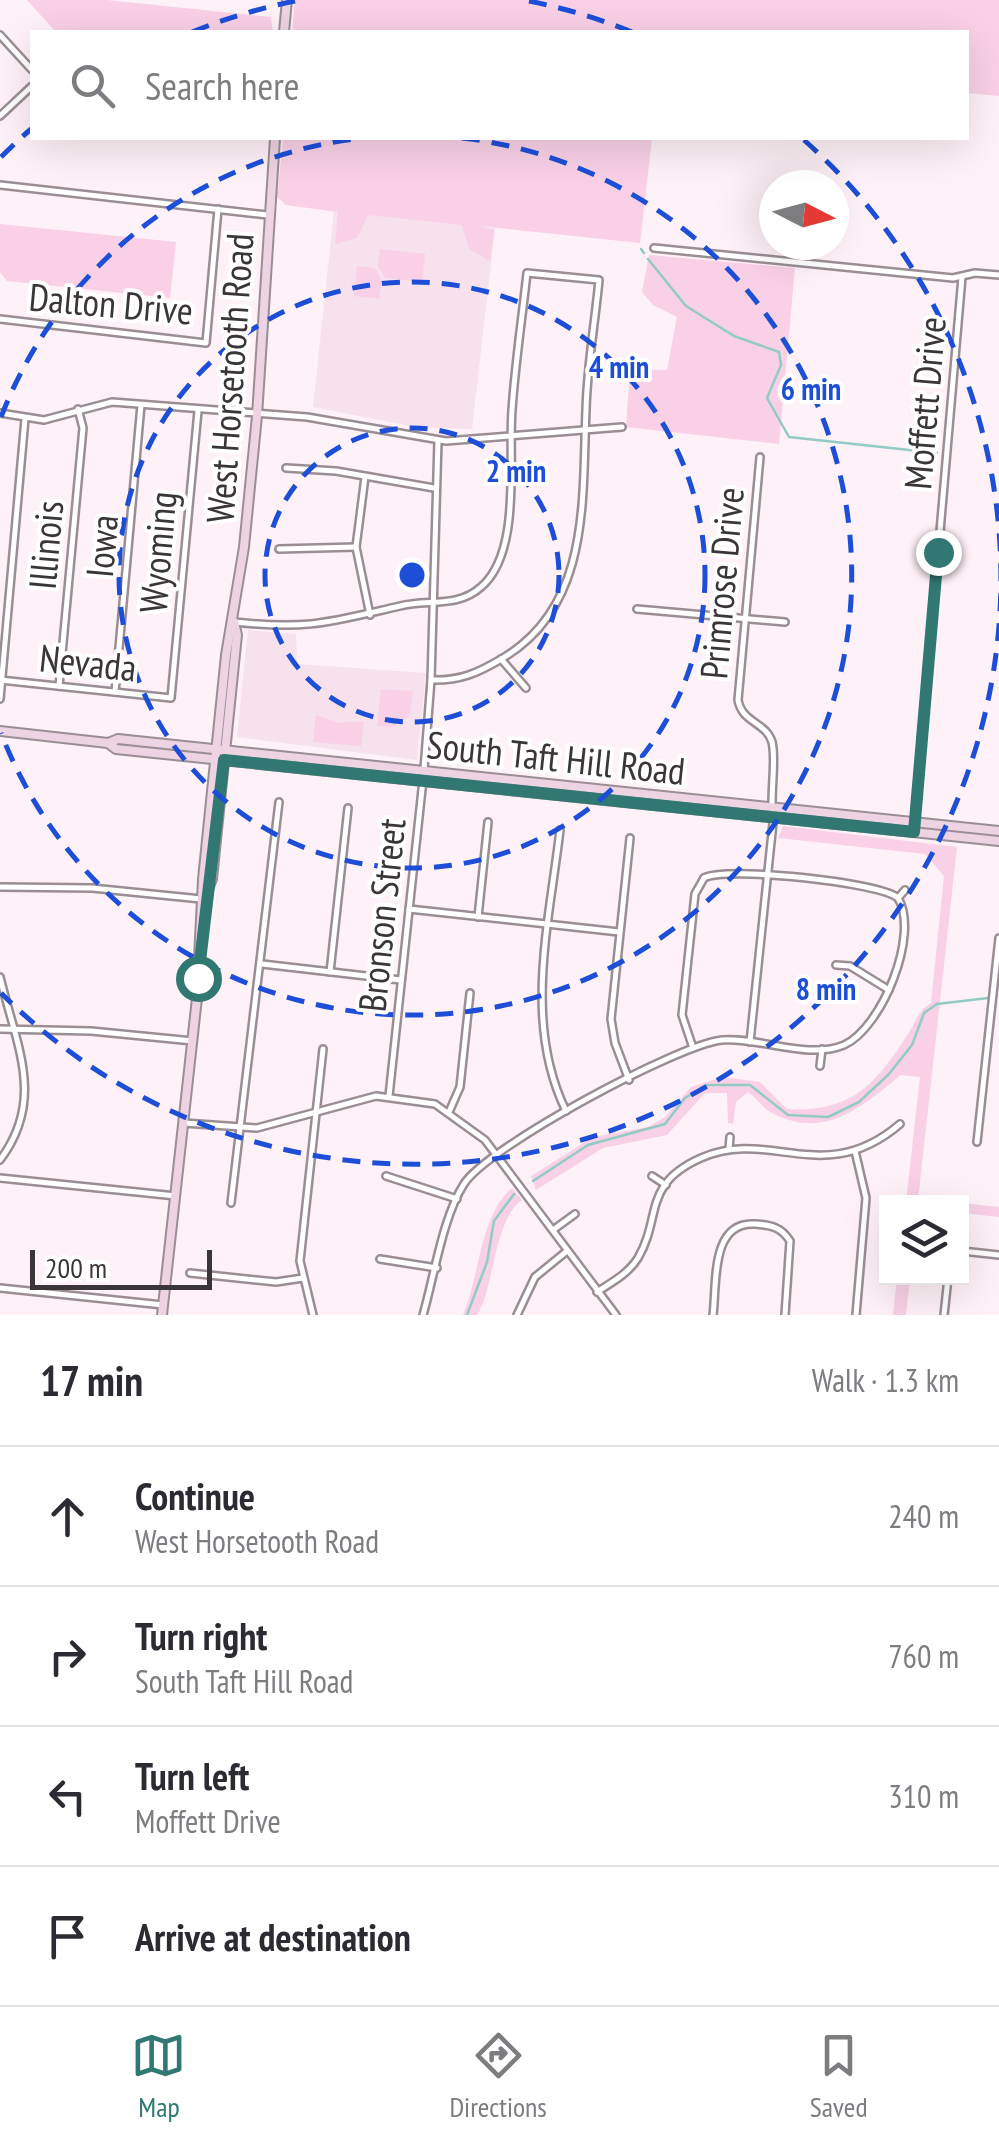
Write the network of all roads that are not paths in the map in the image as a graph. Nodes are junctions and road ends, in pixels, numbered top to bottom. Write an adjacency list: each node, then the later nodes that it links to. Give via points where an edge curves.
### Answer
1 (287, 0): 2 (main road)
2 (284, 30)
3 (0, 35): 4 (street)
4 (30, 68)
5 (30, 88): 6 (street)
6 (0, 116)
7 (275, 140): 10 (main road, West Horsetooth Road)
8 (0, 185): 9 (street)
9 (218, 209): 10 (street); 14 (street, Dalton Drive, via 206,343)
10 (268, 215): 19 (main road, West Horsetooth Road)
11 (654, 248): 13 (street)
12 (999, 275): 13 (street)
13 (962, 277): 56 (street, Moffett Drive)
14 (0, 320)
15 (142, 405): 16 (street, via 104,402); 17 (street); 42 (street, Iowa)
16 (78, 409): 20 (street, via 52,419); 40 (street, Illinois, via 83,428)
17 (198, 410): 19 (street); 44 (street, Wyoming)
18 (0, 413): 20 (street)
19 (257, 416): 24 (street, via 308,417); 35 (main road, West Horsetooth Road)
20 (25, 419): 38 (street)
21 (587, 427): 22 (street); 23 (street); 23 (street, via 600,280 526,273); 37 (street, via 566,587 543,626)
22 (622, 427)
23 (510, 436): 24 (street); 31 (street, via 513,475 498,565 470,595)
24 (438, 441): 28 (street, Bronson Street)
25 (760, 457): 34 (street, Primrose Drive)
26 (286, 468): 27 (street)
27 (365, 477): 28 (street); 29 (street)
28 (434, 488): 31 (street, Bronson Street)
29 (356, 547): 30 (street); 33 (street)
30 (279, 550)
31 (432, 603): 33 (street); 39 (street, Bronson Street)
32 (637, 609): 34 (street)
33 (370, 615): 35 (street, via 295,628)
34 (746, 620): 36 (street); 52 (street, Primrose Drive, via 738,700 744,716 772,742)
35 (234, 622): 47 (main road, West Horsetooth Road)
36 (785, 622)
37 (502, 659): 39 (street, via 470,677); 41 (street)
38 (1, 680): 40 (street, Nevada); 43 (street)
39 (431, 680): 49 (street, Bronson Street)
40 (59, 686): 42 (street, Nevada)
41 (526, 688)
42 (115, 692): 44 (street, Nevada)
43 (0, 698)
44 (171, 698)
45 (0, 731): 46 (main road, South Taft Hill Road)
46 (108, 743): 47 (main road, South Taft Hill Road, via 118,738); 48 (main road, South Taft Hill Road)
47 (221, 749): 48 (main road, West Horsetooth Road); 49 (main road, South Taft Hill Road)
48 (220, 760): 50 (main road, South Taft Hill Road); 68 (main road, West Horsetooth Road)
49 (424, 770): 50 (street, Bronson Street); 52 (main road, South Taft Hill Road)
50 (423, 781): 54 (main road, South Taft Hill Road); 69 (street, Bronson Street)
51 (279, 802): 74 (street)
52 (769, 806): 54 (street, Primrose Drive); 56 (main road, South Taft Hill Road)
53 (348, 808): 76 (street)
54 (772, 818): 59 (main road, South Taft Hill Road); 63 (street, Primrose Drive)
55 (488, 822): 70 (street)
56 (915, 822): 58 (main road, South Taft Hill Road); 59 (street, Moffett Drive)
57 (560, 830): 71 (street)
58 (999, 830)
59 (914, 832): 61 (main road, South Taft Hill Road)
60 (630, 838): 72 (street)
61 (999, 841)
62 (699, 871): 64 (street)
63 (768, 876): 64 (street, via 722,872); 67 (street, via 880,888); 84 (street, Primrose Drive)
64 (704, 878): 85 (street, via 694,894 682,1008)
65 (0, 887): 68 (street)
66 (905, 890): 67 (street)
67 (898, 898): 79 (street, via 904,916 898,972)
68 (204, 900): 83 (main road, West Horsetooth Road)
69 (409, 909): 70 (street); 78 (street, Bronson Street)
70 (478, 917): 71 (street)
71 (549, 924): 72 (street); 92 (street, via 541,1029)
72 (620, 932): 89 (street, via 611,1019)
73 (999, 938): 98 (street)
74 (262, 964): 76 (street); 96 (street)
75 (836, 964): 79 (street)
76 (330, 972): 78 (street)
77 (0, 978): 82 (street)
78 (401, 980): 90 (street, Bronson Street)
79 (889, 990): 87 (street, via 858,1036)
80 (470, 993): 93 (street, via 460,1088)
81 (0, 1029): 82 (street)
82 (12, 1029): 83 (street); 102 (street, via 27,1102 20,1132)
83 (192, 1041): 94 (main road, West Horsetooth Road)
84 (750, 1042): 85 (street); 87 (street)
85 (693, 1048): 89 (street)
86 (323, 1049): 91 (street)
87 (822, 1049): 88 (street)
88 (820, 1066)
89 (629, 1080): 92 (street)
90 (389, 1096): 91 (street); 93 (street)
91 (316, 1111): 96 (street); 120 (street)
92 (566, 1111): 101 (street)
93 (450, 1112): 101 (street)
94 (184, 1123): 96 (street); 107 (main road, West Horsetooth Road)
95 (900, 1124): 100 (street)
96 (242, 1129): 109 (street)
97 (730, 1137): 99 (street)
98 (977, 1142)
99 (729, 1149): 100 (street, via 814,1158); 106 (street, via 687,1165)
100 (856, 1151): 131 (street, via 866,1198)
101 (496, 1155): 108 (street, via 469,1177); 112 (street)
102 (0, 1160)
103 (386, 1176): 108 (street)
104 (652, 1176): 106 (street)
105 (0, 1178): 107 (street)
106 (666, 1185): 123 (street, via 638,1258)
107 (176, 1196): 124 (main road, West Horsetooth Road)
108 (456, 1200): 118 (street)
109 (232, 1203)
110 (575, 1214): 112 (street)
111 (794, 1229): 113 (street)
112 (552, 1231): 114 (street)
113 (786, 1235): 129 (street, via 749,1224 728,1233); 130 (street, via 792,1251)
114 (567, 1251): 123 (street); 128 (street, via 535,1277)
115 (969, 1252): 116 (street)
116 (999, 1255)
117 (380, 1260): 118 (street)
118 (437, 1268): 127 (street)
119 (190, 1273): 120 (street, via 276,1282)
120 (302, 1278): 126 (street)
121 (947, 1285): 132 (street)
122 (0, 1288): 124 (street)
123 (597, 1292): 125 (street)
124 (163, 1310)
125 (612, 1314)
126 (314, 1315)
127 (424, 1315)
128 (518, 1315)
129 (714, 1315)
130 (785, 1315)
131 (856, 1315)
132 (944, 1315)

